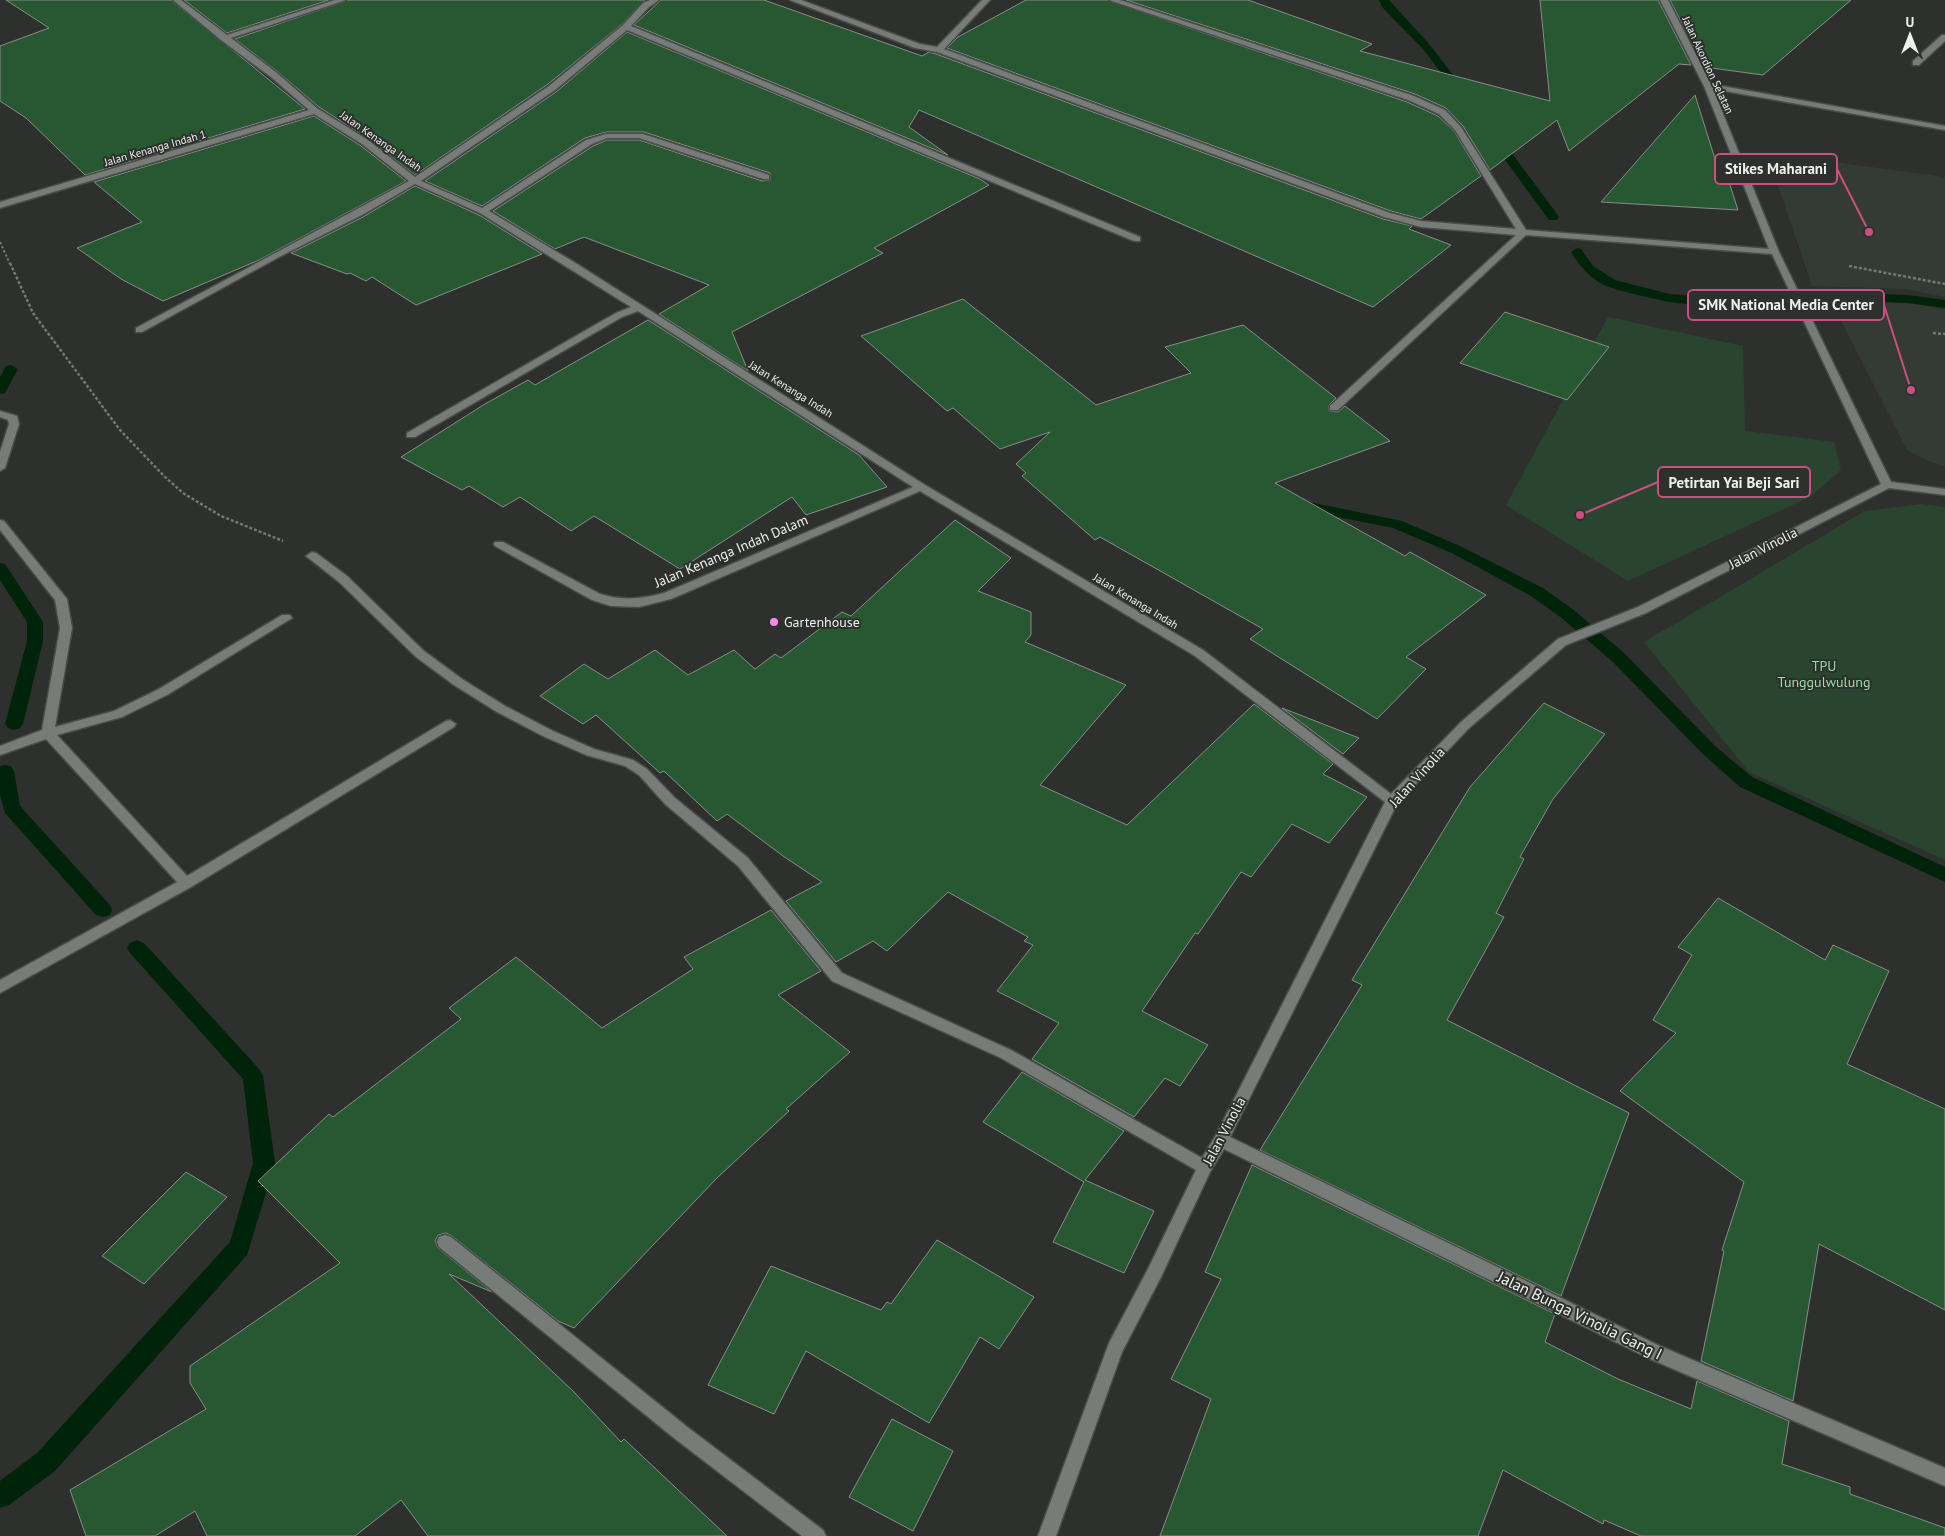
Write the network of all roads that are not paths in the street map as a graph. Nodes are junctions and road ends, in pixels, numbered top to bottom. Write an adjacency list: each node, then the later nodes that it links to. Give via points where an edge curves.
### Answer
1 (177, 0): 10 (street, Jalan Kenanga Indah)
2 (342, 0): 10 (street)
3 (655, 0): 8 (street)
4 (794, 0): 11 (street, via 918,46)
5 (986, 0): 11 (street)
6 (1113, 0): 20 (street, via 1411,98 1442,112 1458,129)
7 (1664, 0): 13 (street, Jalan Akordion Selatan)
8 (626, 27): 17 (street, via 552,88); 21 (street)
9 (1945, 37): 12 (street)
10 (224, 38): 14 (street, Jalan Kenanga Indah)
11 (939, 50): 20 (street, via 1387,215 1420,224)
12 (1916, 63)
13 (1708, 86): 15 (street); 22 (street, Jalan Akordion Selatan)
14 (315, 111): 17 (street, Jalan Kenanga Indah, via 365,142); 18 (street, Jalan Kenanga Indah 1)
15 (1945, 128)
16 (766, 177): 19 (street, via 640,136 606,136 589,142)
17 (415, 181): 19 (street, Jalan Kenanga Indah); 24 (street)
18 (4, 204)
19 (483, 211): 23 (street, Jalan Kenanga Indah)
20 (1523, 233): 22 (street); 25 (street)
21 (1138, 239)
22 (1775, 252): 29 (street)
23 (638, 307): 27 (street, via 618,315); 30 (street, Jalan Kenanga Indah)
24 (138, 330)
25 (1334, 408)
26 (0, 414): 28 (street, via 13,418 14,424)
27 (411, 435)
28 (0, 468)
29 (1887, 485): 31 (street); 39 (street, Jalan Vinolia, via 1642,610 1562,642 1465,725)
30 (921, 487): 33 (street, Jalan Kenanga Indah Dalam, via 667,596 639,603 615,603 596,597); 39 (street, Jalan Kenanga Indah, via 1199,654)
31 (1945, 492)
32 (0, 523): 37 (street, via 61,599 66,628)
33 (499, 544)
34 (312, 556): 43 (street, via 350,585 420,654 458,682 549,734 590,752 629,763 643,772 670,801 743,862 837,977 1006,1054)
35 (286, 618): 37 (street, via 163,692 118,714)
36 (450, 724): 40 (street)
37 (48, 733): 38 (street); 40 (street)
38 (0, 751)
39 (1392, 801): 42 (street, Jalan Vinolia)
40 (186, 883): 41 (street)
41 (0, 987)
42 (1220, 1140): 43 (street, Jalan Vinolia); 45 (street, Jalan Bunga Vinolia Gang I, via 1654,1352)
43 (1205, 1167): 47 (street, Jalan Vinolia, via 1115,1350)
44 (445, 1242): 46 (street, via 680,1432)
45 (1945, 1477)
46 (817, 1536)
47 (1047, 1536)

